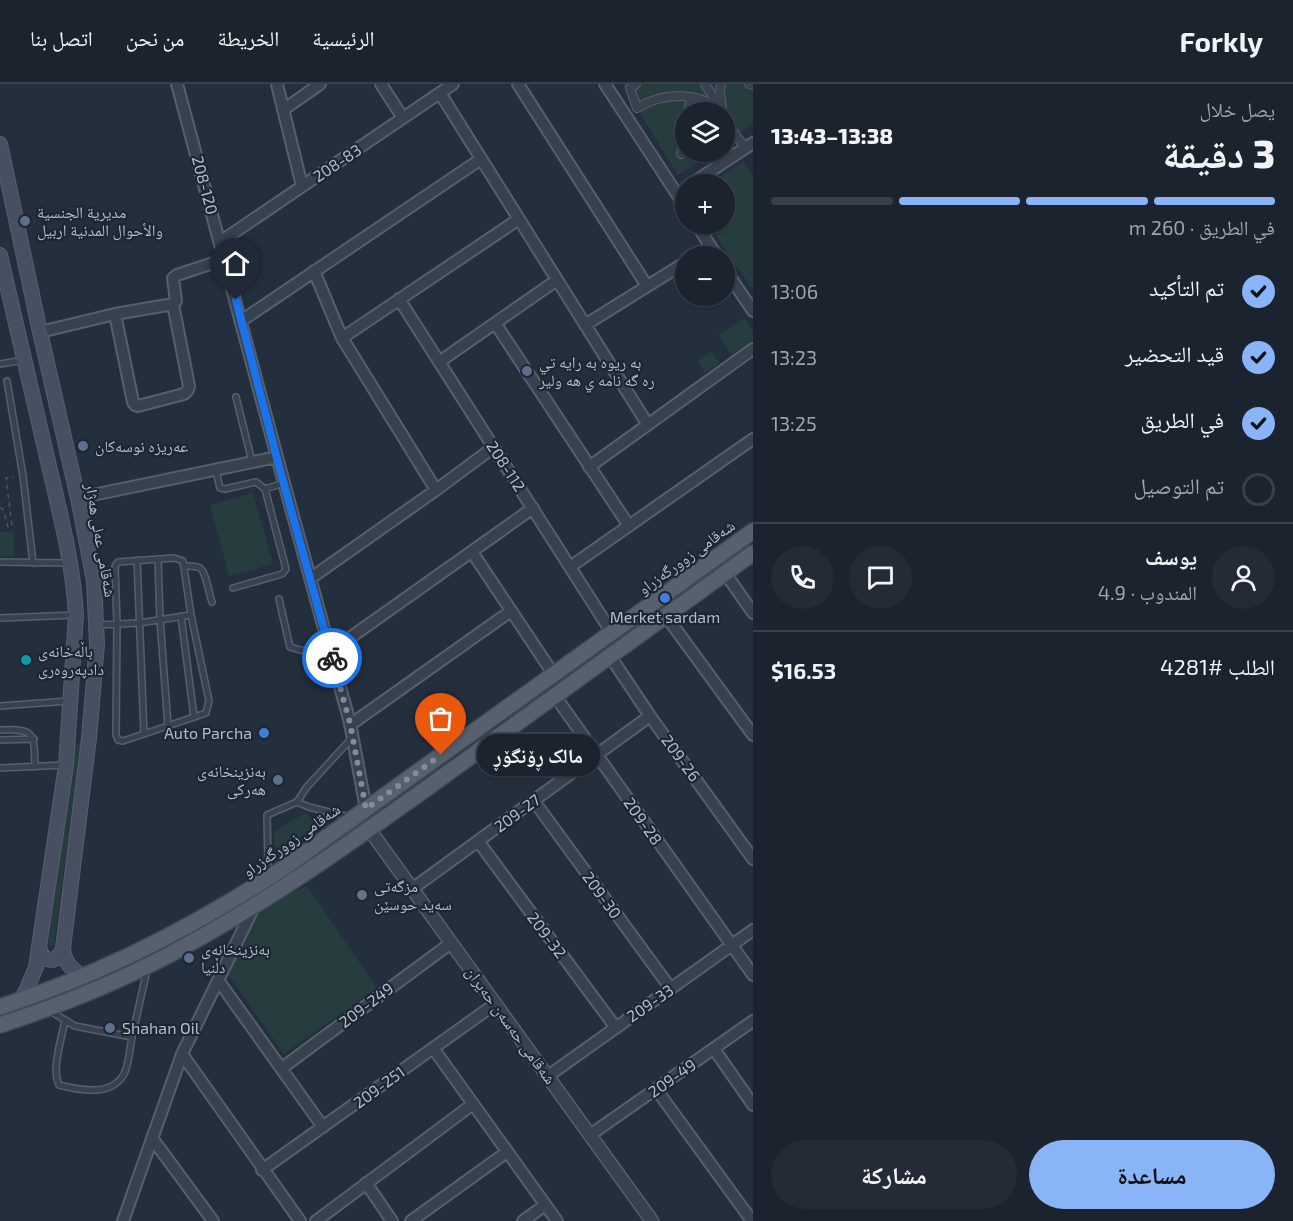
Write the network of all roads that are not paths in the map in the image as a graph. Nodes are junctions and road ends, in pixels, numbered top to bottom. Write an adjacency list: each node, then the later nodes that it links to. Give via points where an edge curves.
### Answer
1 (177, 84): 27 (street, 208-120)
2 (277, 84): 17 (street)
3 (320, 84): 17 (street)
4 (381, 84): 18 (street)
5 (453, 84): 11 (street, 208-83)
6 (518, 84): 34 (street)
7 (605, 84): 24 (street)
8 (636, 84): 12 (street, via 630,88 637,108 664,97)
9 (705, 84): 15 (street)
10 (721, 84): 16 (street)
11 (440, 93): 18 (street, 208-83); 22 (street)
12 (691, 97): 13 (street); 14 (street)
13 (690, 102)
14 (705, 102)
15 (716, 102)
16 (721, 102)
17 (283, 110): 25 (street)
18 (403, 118): 25 (street, 208-83)
19 (735, 134): 21 (street)
20 (0, 144): 42 (main road, شەقامی عەلی هەژار)
21 (749, 145): 23 (street)
22 (481, 159): 26 (street); 31 (street)
23 (706, 174)
24 (675, 183)
25 (302, 186): 27 (street, 208-83)
26 (519, 219): 32 (street); 35 (street)
27 (220, 242): 29 (street, 208-120)
28 (0, 255): 45 (main road)
29 (225, 259): 36 (street, via 173,278); 39 (street, 208-120)
30 (675, 269): 34 (street)
31 (314, 271): 39 (street); 43 (street)
32 (557, 280): 40 (street); 41 (street)
33 (735, 284): 37 (street)
34 (647, 286): 41 (street)
35 (399, 299): 43 (street); 46 (street, 208-112)
36 (173, 304): 38 (street); 38 (street, via 188,390 138,406 132,402)
37 (753, 311)
38 (116, 314): 42 (street)
39 (241, 321): 53 (street, 208-120)
40 (495, 323): 46 (street); 55 (street)
41 (585, 325): 50 (street)
42 (39, 332): 60 (main road, شەقامی عەلی هەژار)
43 (342, 338): 59 (street)
44 (753, 349): 50 (street)
45 (24, 360): 47 (lane); 71 (main road)
46 (439, 362): 52 (street, 208-112)
47 (0, 364)
48 (7, 381): 70 (lane)
49 (236, 397): 54 (lane)
50 (648, 425): 55 (street)
51 (753, 439): 62 (street)
52 (494, 447): 59 (street); 61 (street, 208-112)
53 (277, 457): 54 (street); 57 (street, 208-120)
54 (252, 462): 56 (street)
55 (589, 466): 62 (street)
56 (215, 470): 58 (lane, via 220,488 256,482); 60 (street)
57 (284, 483): 58 (lane); 75 (street, 208-120)
58 (265, 489): 76 (lane, via 286,569 282,574)
59 (436, 490): 75 (street)
60 (78, 498): 89 (main road, شەقامی عەلی هەژار, via 94,581)
61 (533, 508): 65 (street); 73 (street, 208-112)
62 (629, 526): 73 (street)
63 (753, 531): 64 (main road, شەقامی زوورگەزراو)
64 (736, 543): 66 (main road); 90 (main road, شەقامی زوورگەزراو)
65 (472, 552): 79 (street); 91 (street)
66 (750, 556): 74 (main road, شەقامی زوورگەزراو)
67 (158, 559): 68 (lane); 72 (lane, via 178,559); 86 (lane)
68 (137, 560): 87 (lane); 88 (lane, via 118,562 116,566)
69 (0, 562): 70 (lane)
70 (33, 562): 71 (lane)
71 (70, 563): 81 (main road)
72 (184, 566): 78 (lane, via 196,566 204,572); 82 (lane)
73 (570, 567): 90 (street, 208-112)
74 (725, 573): 80 (street); 84 (main road, شەقامی زوورگەزراو)
75 (311, 578): 91 (street, 208-120)
76 (233, 588)
77 (279, 599): 91 (lane, via 290,647)
78 (212, 602)
79 (511, 611): 93 (street); 99 (street)
80 (753, 613)
81 (76, 615): 85 (lane); 95 (main road)
82 (192, 615): 83 (lane); 98 (lane, via 209,701 207,713)
83 (181, 616): 86 (lane); 98 (lane)
84 (666, 616): 92 (main road, شەقامی زوورگەزراو); 103 (street)
85 (0, 618)
86 (160, 620): 87 (lane); 100 (lane)
87 (139, 623): 88 (lane); 102 (lane)
88 (117, 624): 89 (lane); 102 (lane, via 116,735 123,741)
89 (97, 625): 126 (main road, شەقامی عەلی هەژار, via 89,738)
90 (612, 633): 93 (main road, شەقامی زوورگەزراو)
91 (330, 652): 99 (street, 208-120)
92 (610, 656): 94 (main road, شەقامی زوورگەزراو); 97 (street, 209-26)
93 (554, 675): 113 (main road, شەقامی زوورگەزراو)
94 (555, 696): 107 (street, 209-28); 114 (main road, شەقامی زوورگەزراو)
95 (70, 701): 96 (lane); 108 (main road)
96 (0, 706)
97 (650, 716): 107 (street, 209-27); 117 (street, 209-26)
98 (194, 717): 100 (lane)
99 (350, 725): 104 (street, 208-120)
100 (168, 726): 102 (lane)
101 (0, 730): 105 (lane, via 26,731)
102 (144, 734)
103 (753, 735)
104 (352, 738): 112 (lane); 113 (street, 208-120)
105 (33, 739): 106 (lane); 109 (lane)
106 (0, 740)
107 (597, 755): 111 (street, 209-27); 124 (street, 209-28)
108 (66, 765): 109 (lane); 125 (main road)
109 (35, 767): 110 (lane)
110 (0, 768)
111 (534, 801): 116 (street, 209-27); 131 (street, 209-30)
112 (297, 802): 113 (lane); 119 (lane, via 267,815 268,865)
113 (360, 814): 119 (main road, شەقامی زوورگەزراو)
114 (369, 829): 120 (street, شەقامی حەسەن حەیران); 121 (main road, شەقامی زوورگەزراو)
115 (753, 837): 117 (street)
116 (478, 842): 120 (street, 209-27); 139 (street, 209-32)
117 (743, 844): 118 (street, 209-26)
118 (753, 859)
119 (261, 883): 129 (main road, شەقامی زوورگەزراو, via 163,940)
120 (412, 889): 123 (street, شەقامی حەسەن حەیران)
121 (255, 904): 127 (main road, شەقامی زوورگەزراو); 130 (street)
122 (753, 930): 124 (street, 209-33)
123 (451, 942): 133 (street, شەقامی حەسەن حەیران); 144 (street, 209-249)
124 (732, 945): 128 (street, 209-28); 131 (street, 209-33)
125 (39, 946): 126 (main road, via 43,957 50,960 60,955); 132 (main road, via 36,967)
126 (63, 948): 129 (main road, via 68,964)
127 (148, 966): 135 (main road, شەقامی زوورگەزراو); 140 (lane)
128 (753, 975)
129 (82, 976): 132 (main road, شەقامی زوورگەزراو)
130 (218, 980): 143 (street); 144 (street)
131 (671, 988): 139 (street, 209-33)
132 (20, 1001): 134 (main road, شەقامی زوورگەزراو)
133 (495, 1004): 141 (street, 209-251); 145 (street, شەقامی حەسەن حەیران)
134 (0, 1007)
135 (46, 1009): 136 (lane); 138 (main road, شەقامی زوورگەزراو)
136 (65, 1020): 140 (lane, via 75,1026); 140 (lane, via 56,1078 59,1085 74,1089 103,1090 118,1083 125,1073)
137 (753, 1021): 142 (street, 209-49)
138 (0, 1025)
139 (616, 1028): 145 (street, 209-33)
140 (132, 1036)
141 (433, 1048): 147 (street); 149 (street, 209-251)
142 (714, 1049): 146 (street, 209-49); 148 (street)
143 (182, 1054): 151 (street); 153 (street)
144 (282, 1068): 149 (street)
145 (548, 1076): 150 (street, شەقامی حەسەن حەیران)
146 (656, 1089): 150 (street, 209-49); 165 (street)
147 (473, 1104): 152 (street); 154 (street)
148 (753, 1105)
149 (323, 1126): 153 (street, 209-251)
150 (590, 1135): 164 (street, شەقامی حەسەن حەیران)
151 (152, 1138): 156 (street); 157 (street)
152 (507, 1152): 155 (street); 161 (street)
153 (262, 1170): 158 (street)
154 (366, 1183): 159 (street); 160 (street)
155 (545, 1205): 162 (street); 163 (street)
156 (123, 1221)
157 (213, 1221)
158 (300, 1221)
159 (316, 1221)
160 (393, 1221)
161 (411, 1221)
162 (524, 1221)
163 (557, 1221)
164 (652, 1221)
165 (752, 1221)

